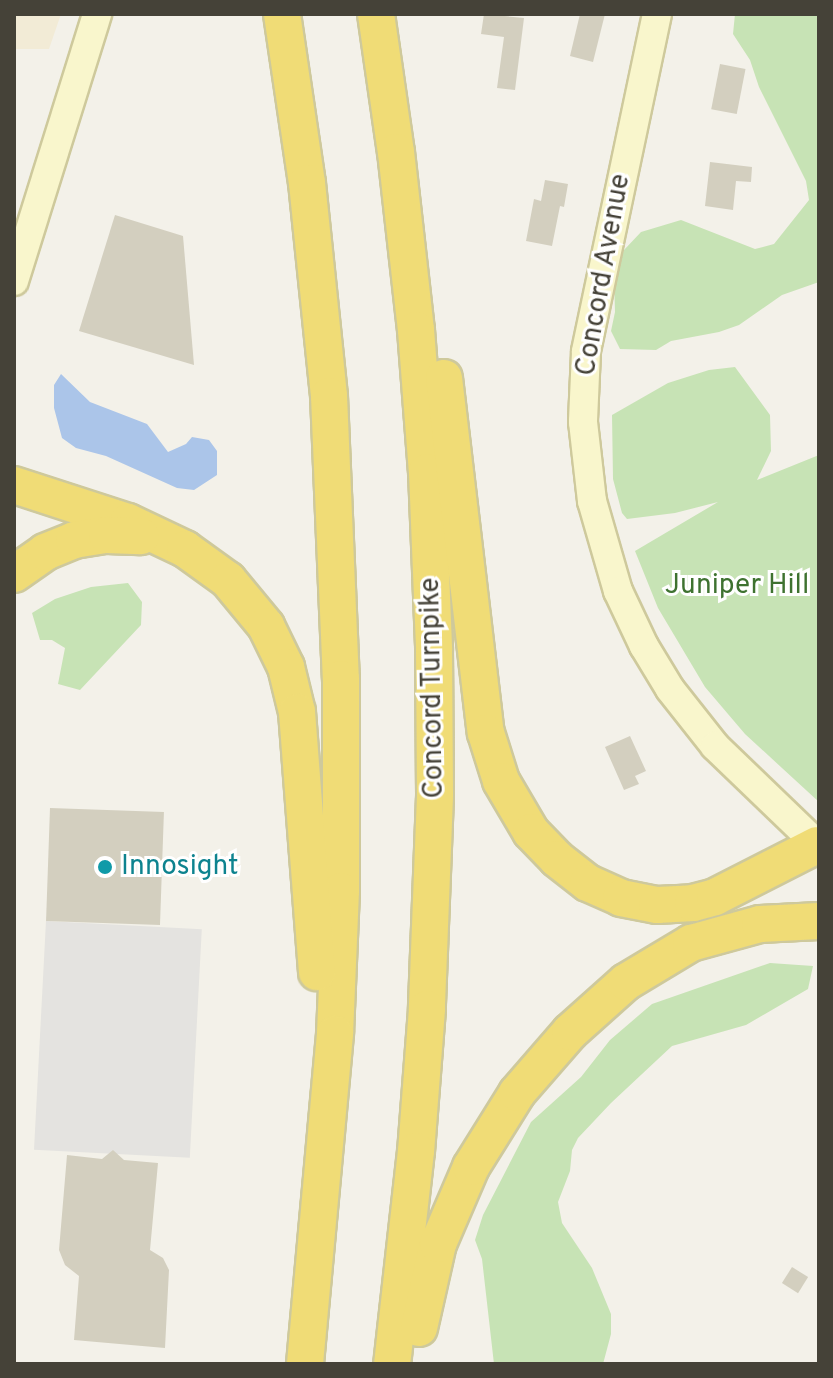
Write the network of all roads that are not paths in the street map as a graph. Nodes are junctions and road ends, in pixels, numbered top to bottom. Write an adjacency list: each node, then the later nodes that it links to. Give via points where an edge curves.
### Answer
1 (97, 14): 6 (main road)
2 (282, 14): 12 (highway, via 316,255 337,537 342,821)
3 (376, 14): 5 (highway, Concord Turnpike)
4 (657, 14): 10 (main road, Concord Avenue, via 586,352 583,422 592,501 618,591 670,689 722,754)
5 (408, 246): 10 (highway, via 440,347 486,733 501,781 523,820 548,850 588,883 621,898 657,905 715,897); 14 (highway, Concord Turnpike, via 430,522 434,810 422,1080)
6 (14, 281)
7 (14, 485): 8 (highway)
8 (155, 536): 9 (highway, via 74,540); 12 (highway, via 196,555 237,590 266,626 286,667 299,725 316,970)
9 (14, 574)
10 (818, 846)
11 (819, 921): 15 (highway, via 746,926 679,949 626,982 556,1046 495,1125 454,1203 431,1264)
12 (332, 1077): 13 (highway)
13 (305, 1364)
14 (392, 1364)
15 (407, 1364)

